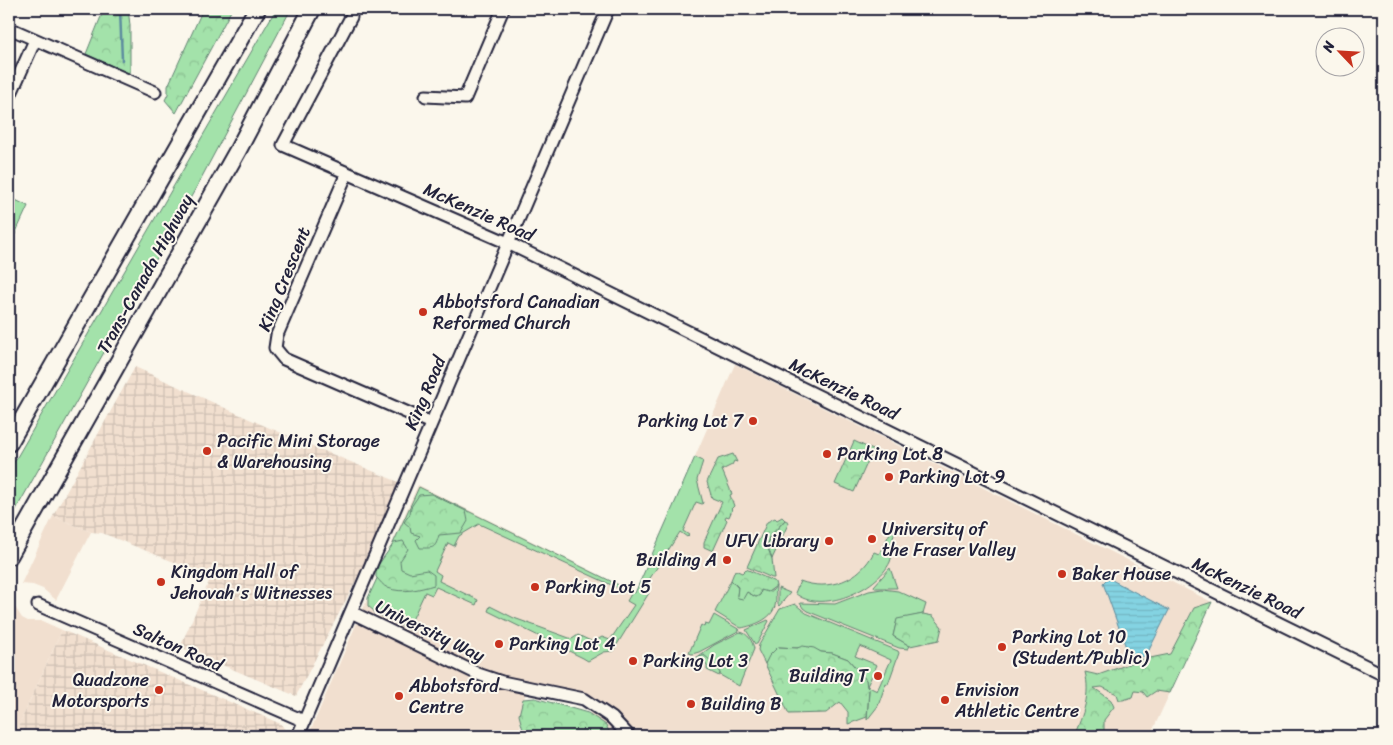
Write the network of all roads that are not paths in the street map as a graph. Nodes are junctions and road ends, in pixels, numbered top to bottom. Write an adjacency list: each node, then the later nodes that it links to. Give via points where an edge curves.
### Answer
1 (257, 9): 14 (highway, Trans-Canada Highway)
2 (312, 9): 15 (highway, Trans-Canada Highway, via 238,150)
3 (503, 9): 9 (street, via 465,98)
4 (608, 9): 12 (street, King Road)
5 (351, 18): 11 (street, McKenzie Road, via 283,145)
6 (9, 28): 7 (street)
7 (35, 40): 8 (street); 10 (street)
8 (155, 92)
9 (426, 96)
10 (9, 98)
11 (347, 173): 12 (street, McKenzie Road); 13 (street, King Crescent, via 277,335 275,348 284,359)
12 (508, 243): 13 (street, King Road); 18 (street, McKenzie Road)
13 (431, 423): 17 (street, King Road)
14 (9, 443)
15 (9, 556)
16 (38, 605): 19 (street, Salton Road)
17 (351, 612): 19 (street, King Road); 21 (street, University Way, via 478,674 584,699 612,718)
18 (1384, 675)
19 (304, 720): 20 (street, King Road)
20 (298, 736)
21 (629, 736)

